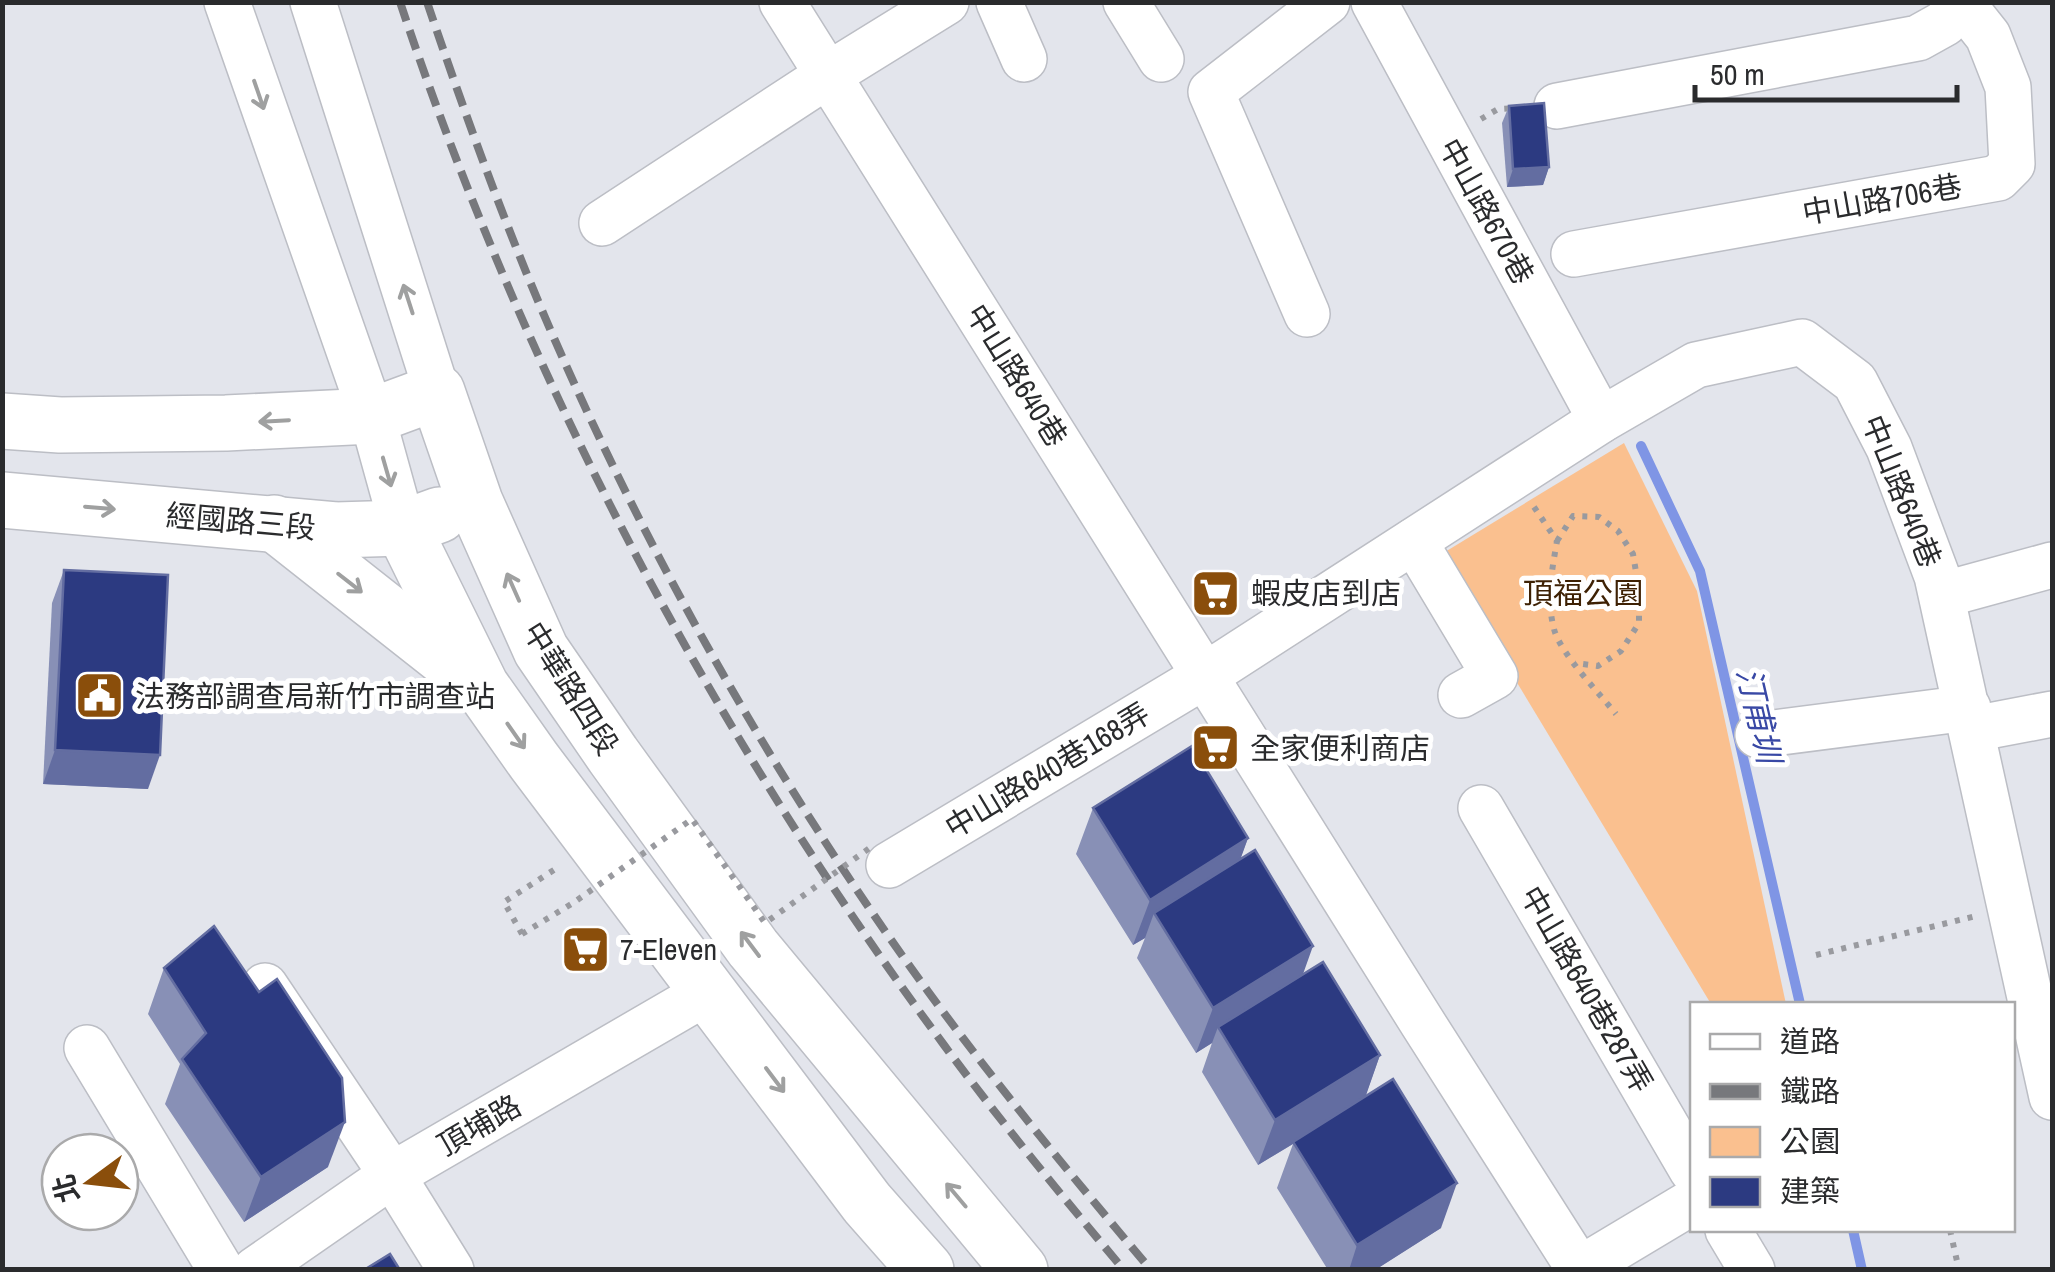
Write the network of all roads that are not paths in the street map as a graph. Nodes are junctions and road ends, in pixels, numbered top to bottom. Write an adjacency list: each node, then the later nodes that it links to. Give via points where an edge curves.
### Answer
1 (227, 2): 18 (street, one-way to 18)
2 (313, 2): 17 (street, 中華路四段, one-way to 2)
3 (782, 2): 12 (street, 中山路640巷)
4 (946, 2): 12 (street)
5 (999, 2): 11 (street)
6 (1126, 2): 10 (street)
7 (1327, 2): 16 (street, via 1211,92)
8 (1374, 2): 20 (street, 中山路670巷)
9 (1960, 2): 13 (street, 中山路706巷, via 1945,24 1918,38); 15 (street, 中山路706巷, via 1988,36 2008,87 2012,164 1998,178)
10 (1161, 58)
11 (1024, 60)
12 (828, 75): 14 (street); 28 (street, 中山路640巷)
13 (1557, 106)
14 (602, 223)
15 (1574, 254)
16 (1307, 314)
17 (437, 392): 18 (main road); 22 (main road, 中華路四段)
18 (372, 416): 19 (main road, one-way to 19, via 60,425); 24 (street, one-way to 24)
19 (2, 420)
20 (1601, 420): 25 (street, 中山路640巷); 27 (street, 中山路640巷, via 1696,365 1802,342 1855,382 1888,448)
21 (2, 500): 23 (main road, 經國路三段, one-way to 23)
22 (475, 502): 24 (main road, 經國路三段); 49 (main road, 中華路四段, one-way to 22, via 753,948 612,756 542,650)
23 (274, 522): 24 (main road, 經國路三段, via 336,530); 29 (main road, one-way to 29)
24 (404, 528): 29 (main road)
25 (1414, 540): 28 (street, 中山路640巷); 30 (street, via 1495,676)
26 (2052, 565): 27 (street)
27 (1942, 595): 32 (street, 中山路640巷)
28 (1206, 675): 35 (street, 中山路640巷168弄); 44 (street, 中山路640巷)
29 (481, 686): 37 (main road, one-way to 37, via 611,893)
30 (1461, 695)
31 (2052, 714): 32 (street)
32 (1970, 718): 33 (street); 39 (street, 中山路640巷)
33 (1758, 735)
34 (1481, 808): 40 (street, 中山路640巷287弄)
35 (880, 856)
36 (265, 986): 41 (street)
37 (709, 991): 41 (street, 頂埔路); 48 (main road, one-way to 48)
38 (87, 1048): 45 (street)
39 (2052, 1097)
40 (1690, 1167)
41 (392, 1175): 46 (street, 頂埔路); 47 (street)
42 (1690, 1203): 44 (street)
43 (1729, 1232): 50 (street)
44 (1580, 1269)
45 (222, 1270)
46 (255, 1270)
47 (451, 1270)
48 (926, 1270)
49 (1020, 1270)
50 (1752, 1270)

